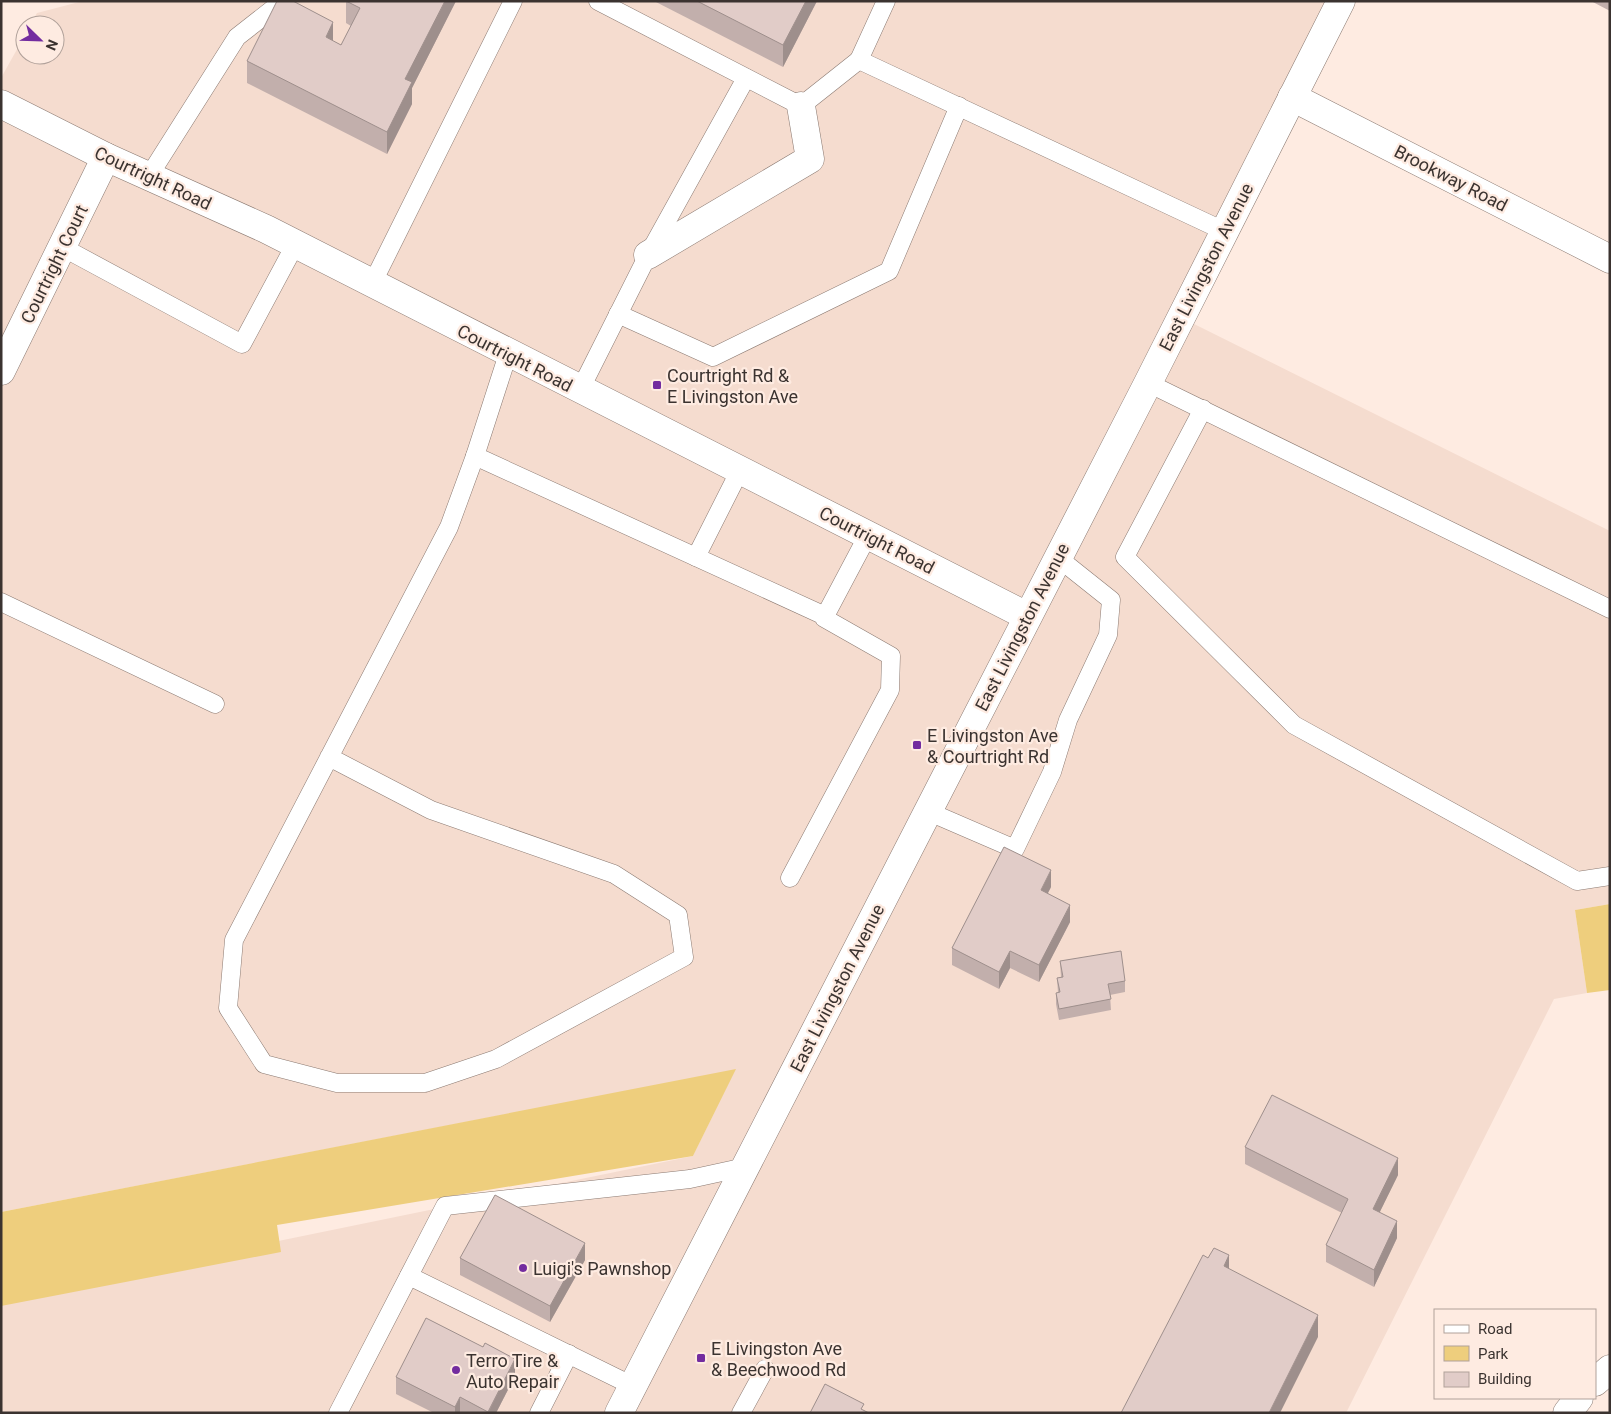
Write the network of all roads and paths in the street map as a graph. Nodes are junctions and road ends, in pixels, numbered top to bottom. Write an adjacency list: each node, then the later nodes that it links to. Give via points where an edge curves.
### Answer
1 (284, 1): 13 (lane, via 236,37)
2 (513, 1): 19 (lane)
3 (598, 1): 7 (lane)
4 (886, 1): 6 (lane)
5 (1341, 1): 8 (street, East Livingston Avenue)
6 (859, 60): 10 (lane); 11 (lane)
7 (746, 78): 10 (lane); 17 (lane)
8 (1292, 97): 14 (street, East Livingston Avenue); 18 (street, Brookway Road)
9 (1, 104): 12 (street, Courtright Road)
10 (801, 106): 17 (street, via 810,159)
11 (960, 106): 14 (lane); 20 (lane, via 889,271 713,357)
12 (106, 157): 13 (street, Courtright Road); 16 (street, Courtright Court)
13 (149, 176): 15 (street, Courtright Road)
14 (1224, 231): 23 (street, East Livingston Avenue)
15 (295, 245): 16 (lane, via 242,344); 19 (street, Courtright Road)
16 (62, 247): 22 (street, Courtright Court)
17 (648, 255): 20 (lane)
18 (1610, 259)
19 (372, 284): 21 (street, Courtright Road)
20 (618, 314): 24 (lane)
21 (508, 354): 24 (street, Courtright Road); 26 (lane)
22 (1, 372)
23 (1148, 383): 25 (lane); 29 (street, East Livingston Avenue)
24 (580, 390): 27 (street, Courtright Road)
25 (1203, 410): 32 (lane); 38 (lane, via 1125,557 1294,725 1577,881)
26 (476, 456): 30 (lane); 36 (lane, via 448,527)
27 (740, 470): 28 (street, Courtright Road); 30 (lane)
28 (868, 535): 33 (lane); 34 (street, Courtright Road)
29 (1057, 557): 34 (street, East Livingston Avenue); 37 (lane, via 1111,600 1108,634 1068,720 1052,772 1015,849)
30 (696, 558): 33 (lane)
31 (1, 602): 35 (lane)
32 (1610, 609)
33 (825, 616): 39 (lane, via 891,656 890,690)
34 (1027, 616): 37 (street, East Livingston Avenue)
35 (214, 704)
36 (329, 757): 36 (lane, via 234,940 228,1008 264,1064 337,1083 425,1084 496,1059 684,957 678,915 614,874 431,810)
37 (927, 811): 40 (street, East Livingston Avenue)
38 (1610, 876)
39 (790, 878)
40 (745, 1167): 41 (lane, via 690,1180 445,1206); 47 (street, East Livingston Avenue)
41 (409, 1276): 42 (lane); 48 (lane)
42 (569, 1354): 47 (lane); 49 (lane)
43 (765, 1369): 50 (lane)
44 (1610, 1369): 45 (street)
45 (1596, 1381)
46 (1578, 1399): 51 (street)
47 (625, 1405)
48 (338, 1413)
49 (539, 1413)
50 (741, 1413)
51 (1567, 1413)

